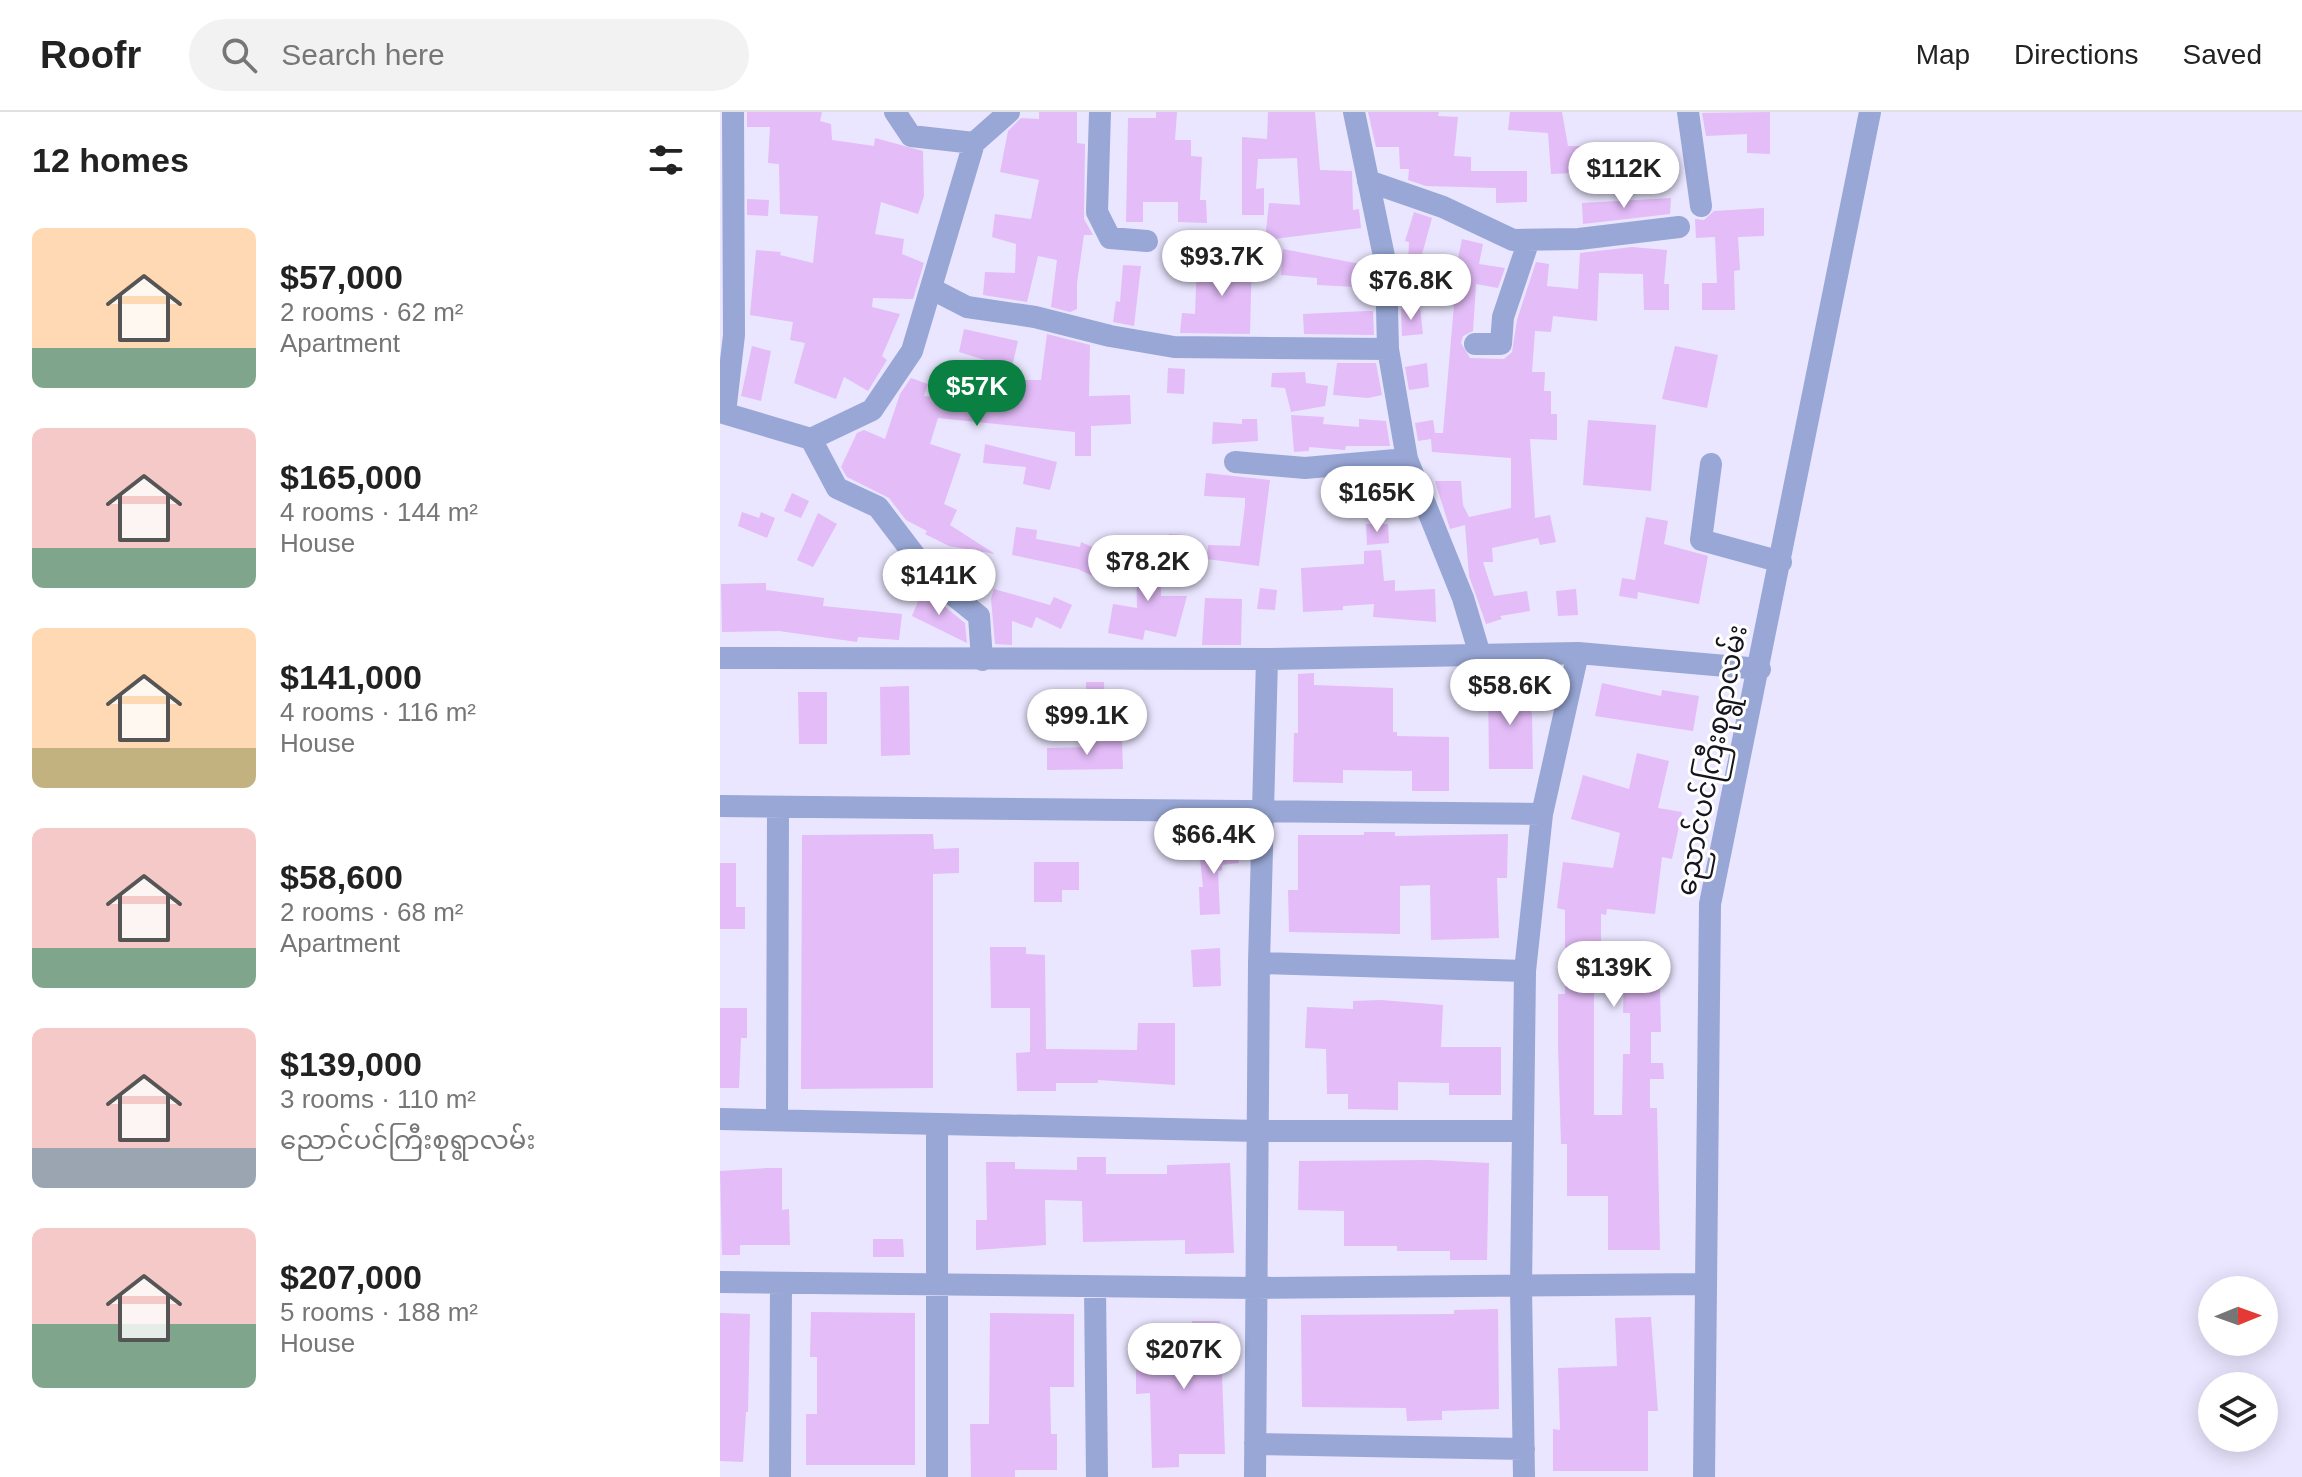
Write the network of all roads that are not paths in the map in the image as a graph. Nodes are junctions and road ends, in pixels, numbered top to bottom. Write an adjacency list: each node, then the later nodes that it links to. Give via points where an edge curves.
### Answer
1 (733, 112): 17 (street, via 734,335)
2 (895, 112): 8 (street, via 911,136)
3 (1009, 112): 8 (street)
4 (1100, 112): 13 (street, via 1097,212 1110,238)
5 (1354, 112): 9 (street)
6 (1688, 112): 10 (street)
7 (1870, 112): 22 (street, ညောင်ပင်ကြီးစုရွာလမ်း)
8 (974, 143): 14 (street)
9 (1368, 181): 12 (street, via 1443,207 1513,240); 16 (street, via 1386,266)
10 (1701, 206)
11 (1679, 227): 12 (street)
12 (1529, 240): 15 (street, via 1503,317 1501,344)
13 (1147, 241)
14 (932, 289): 16 (street, via 967,307 1174,347); 18 (street, via 912,351 872,410)
15 (1475, 344)
16 (1388, 349): 19 (street)
17 (722, 413): 18 (street)
18 (811, 439): 27 (street, via 837,488 878,507 932,578 979,616)
19 (1407, 459): 20 (street, via 1305,468); 24 (street)
20 (1235, 462)
21 (1711, 464): 22 (street, via 1701,540)
22 (1781, 562): 28 (street, ညောင်ပင်ကြီးစုရွာလမ်း)
23 (1578, 653): 24 (street); 28 (street); 32 (street)
24 (1480, 655): 26 (street)
25 (720, 658): 27 (street)
26 (1267, 659): 27 (street); 31 (street)
27 (982, 660)
28 (1760, 669): 42 (street, ညောင်ပင်ကြီးစုရွာလမ်း, via 1710,904)
29 (720, 806): 30 (street)
30 (778, 807): 31 (street); 36 (street)
31 (1263, 811): 32 (street); 33 (street)
32 (1542, 814): 34 (street)
33 (1259, 963): 34 (street); 38 (street)
34 (1525, 971): 39 (street)
35 (720, 1119): 36 (street)
36 (777, 1120): 37 (street)
37 (937, 1124): 38 (street); 43 (street)
38 (1258, 1131): 39 (street); 45 (street)
39 (1523, 1131): 46 (street)
40 (720, 1282): 41 (street)
41 (781, 1283): 43 (street); 49 (street)
42 (1706, 1284): 46 (street); 54 (street, ညောင်ပင်ကြီးစုရွာလမ်း)
43 (940, 1285): 44 (street); 50 (street)
44 (1095, 1287): 45 (street); 51 (street)
45 (1256, 1288): 46 (street); 47 (street)
46 (1521, 1288): 48 (street)
47 (1255, 1444): 48 (street); 52 (street)
48 (1524, 1449): 53 (street)
49 (780, 1477)
50 (937, 1477)
51 (1097, 1477)
52 (1255, 1477)
53 (1524, 1477)
54 (1704, 1477)

